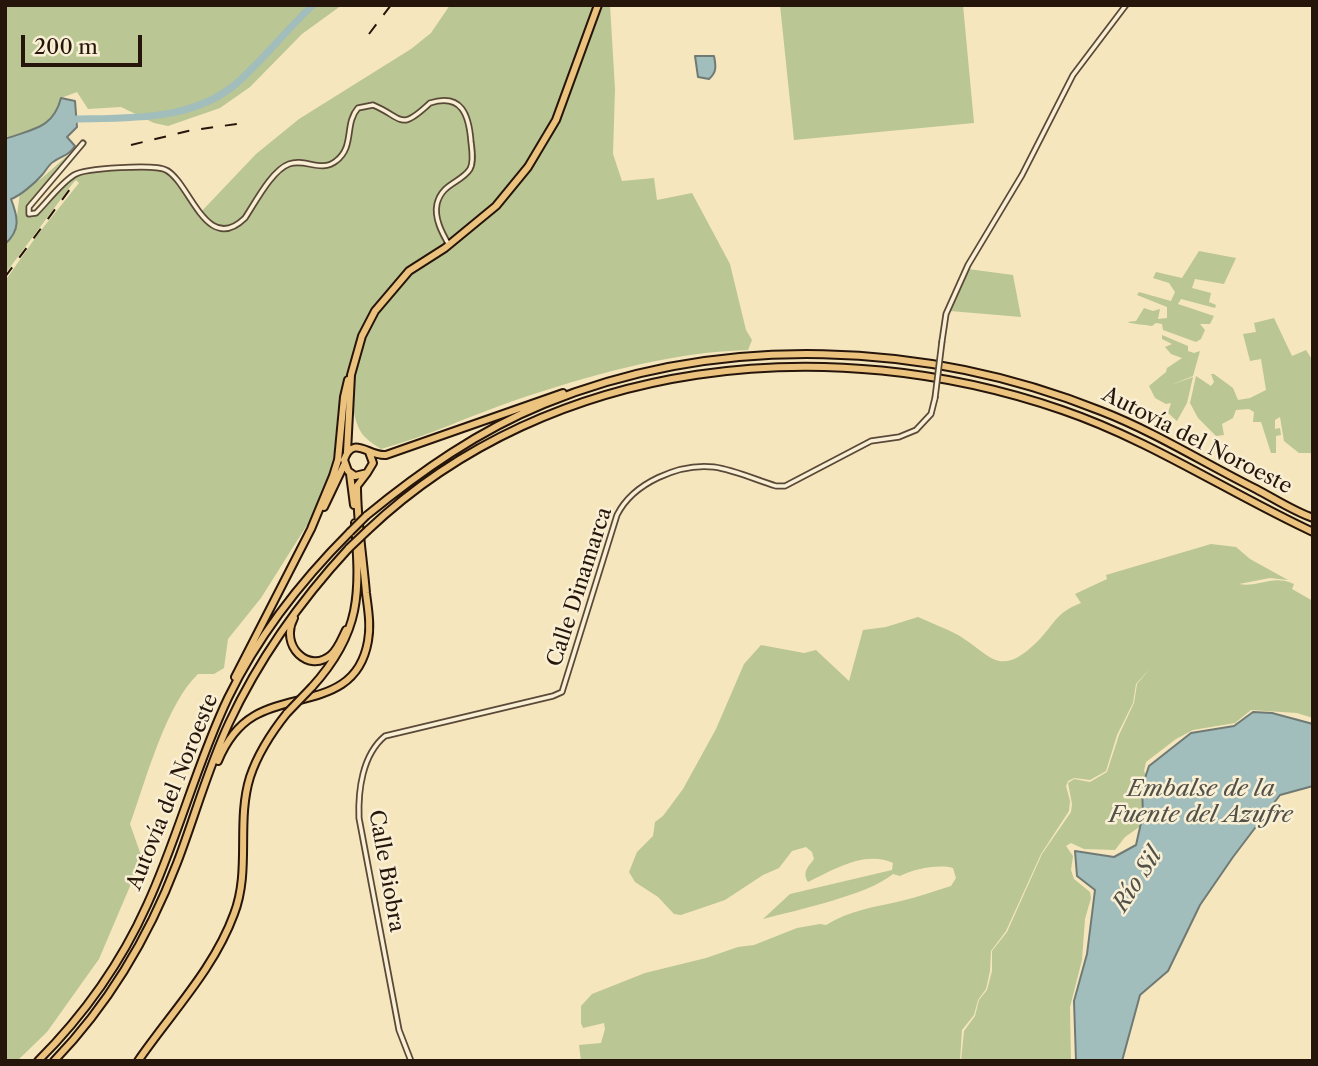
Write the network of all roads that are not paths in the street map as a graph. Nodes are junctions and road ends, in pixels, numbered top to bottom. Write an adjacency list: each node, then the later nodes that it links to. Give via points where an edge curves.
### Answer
1 (598, 5): 4 (highway, via 556,120 528,167 496,206)
2 (1126, 5): 19 (street, Calle Dinamarca, bridge, via 1073,75 1022,175 968,265 946,314 931,414 916,430 871,441 792,484 776,486 701,467 656,480 631,495 617,515 565,686)
3 (83, 143): 4 (street, via 29,206 29,214 36,213 80,172 157,167 170,173 210,223 225,228 245,218 282,167 298,162 324,167 335,162 348,146 352,117 358,108 373,105 405,121 430,103 452,102 463,108 468,119 472,162 438,200 437,217)
4 (449, 245): 6 (highway, via 392,288 362,336)
5 (694, 363): 8 (highway, via 603,380 386,455); 14 (highway, Autovía del Noroeste, via 833,354 895,358 989,374 1153,433); 20 (highway, Autovía del Noroeste, bridge, via 624,377 544,404 432,464 366,516 304,580 254,652 229,696)
6 (351, 375): 7 (highway); 15 (highway, via 344,397 338,460)
7 (350, 427): 8 (highway); 9 (highway)
8 (366, 450): 9 (highway, via 357,447); 12 (highway, via 373,463)
9 (347, 452): 10 (highway)
10 (344, 465): 11 (highway); 15 (highway)
11 (350, 474): 12 (highway); 13 (highway)
12 (364, 474): 13 (highway, via 354,486); 21 (highway, via 357,486 369,619 361,660 350,677 324,694 266,710 236,730 219,758)
13 (353, 502): 18 (highway)
14 (1313, 518)
15 (311, 529): 20 (highway, via 212,723)
16 (1313, 533): 17 (highway, Autovía del Noroeste, bridge, via 1126,435 1063,410 960,381 842,366 686,376 628,388 564,409 451,465 397,503)
17 (350, 549): 18 (highway, via 293,620 289,637 295,651 310,660 331,655); 21 (highway, Autovía del Noroeste, via 299,606 246,689 214,760)
18 (357, 598): 24 (highway, bridge, via 344,645 327,672 287,713 261,750 249,779 244,869 234,915 213,957)
19 (553, 696): 25 (street, Calle Biobra, via 384,736 366,765 358,804 360,831 399,1030)
20 (176, 830): 22 (highway, Autovía del Noroeste, via 146,906 109,973)
21 (177, 863): 23 (highway, Autovía del Noroeste, via 126,968)
22 (38, 1061)
23 (54, 1061)
24 (138, 1061)
25 (411, 1061)

